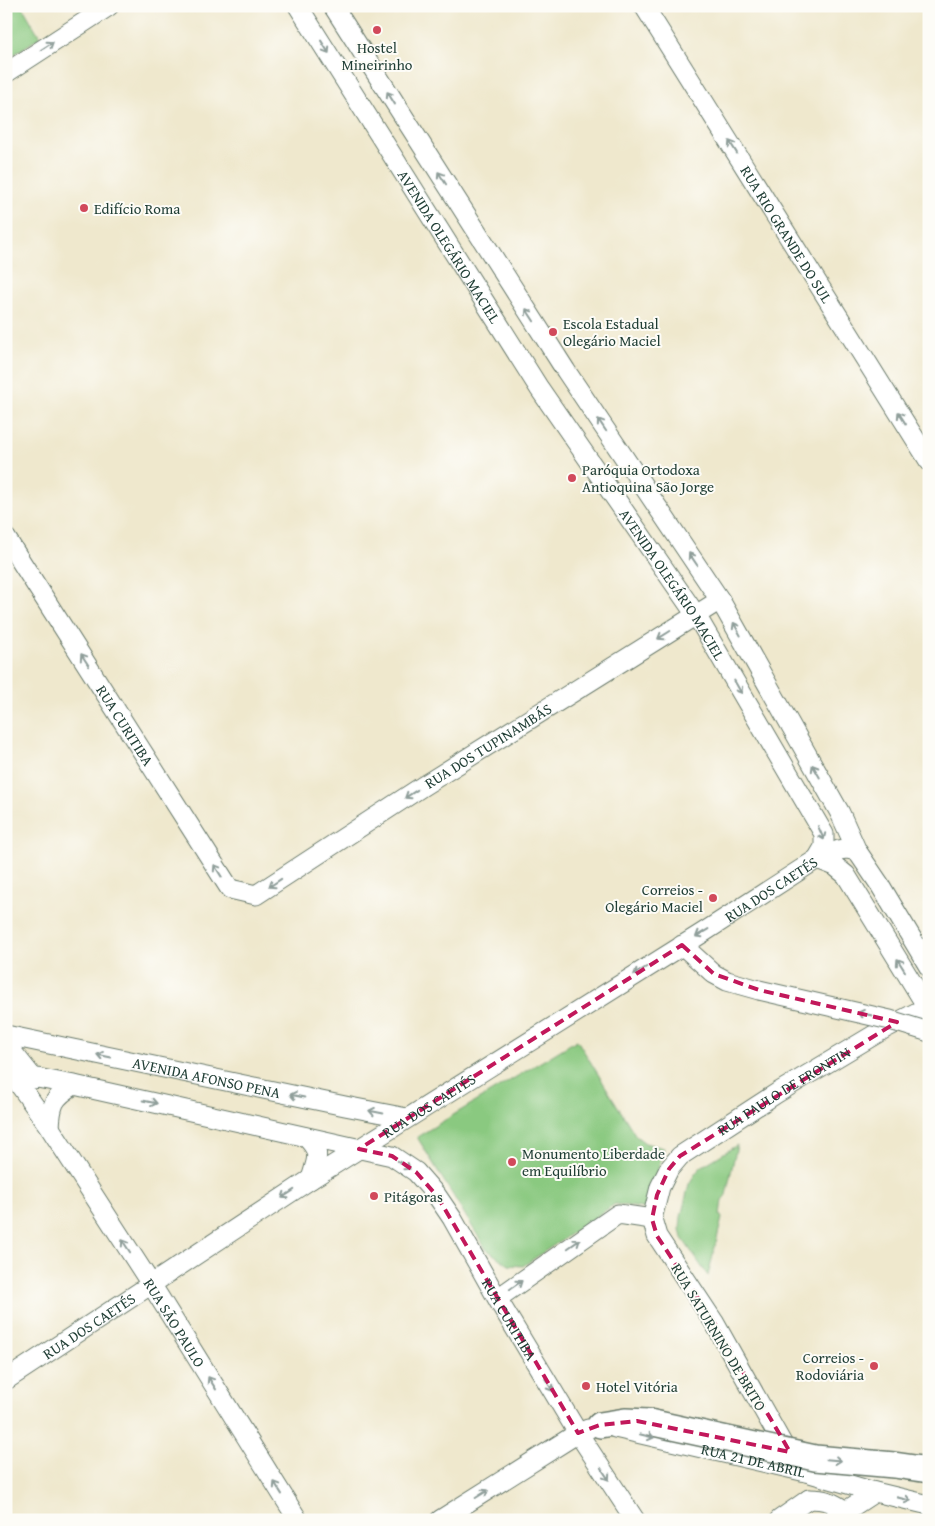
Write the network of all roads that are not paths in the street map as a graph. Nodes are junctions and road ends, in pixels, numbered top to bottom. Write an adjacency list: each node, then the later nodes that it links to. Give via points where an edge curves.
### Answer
1 (109, 6): 5 (main road, one-way to 1)
2 (298, 6): 9 (main road, AVENIDA OLEGÁRIO MACIEL, one-way to 9, via 539,388)
3 (333, 6): 8 (main road, AVENIDA OLEGÁRIO MACIEL, one-way to 3, via 566,370)
4 (644, 6): 6 (main road, RUA RIO GRANDE DO SUL, one-way to 4)
5 (6, 72)
6 (929, 461)
7 (6, 538): 12 (main road, RUA CURITIBA, one-way to 7, via 230,890)
8 (720, 600): 9 (main road, RUA DOS TUPINAMBÁS); 10 (main road, AVENIDA OLEGÁRIO MACIEL, one-way to 8, via 840,813)
9 (696, 615): 11 (main road, AVENIDA OLEGÁRIO MACIEL, one-way to 11, via 824,834 824,848); 12 (main road, RUA DOS TUPINAMBÁS, one-way to 12)
10 (857, 851): 11 (main road, RUA DOS CAETÉS, via 839,850); 14 (main road, AVENIDA OLEGÁRIO MACIEL)
11 (817, 859): 13 (main road, RUA DOS CAETÉS, one-way to 13); 15 (main road, one-way to 11, via 846,875 835,866)
12 (256, 895)
13 (682, 945): 16 (main road, one-way to 13, bridge, via 727,981 714,974); 22 (main road, RUA DOS CAETÉS, one-way to 22)
14 (929, 967)
15 (928, 1006): 27 (main road, RUA PAULO DE FRONTIN, via 777,1092 680,1156 669,1169 657,1195)
16 (929, 1032)
17 (6, 1035): 22 (main road, AVENIDA AFONSO PENA, one-way to 17)
18 (6, 1044): 20 (main road)
19 (8, 1071): 20 (main road); 23 (main road, RUA SÃO PAULO)
20 (34, 1078): 21 (main road)
21 (74, 1085): 23 (main road, via 59,1095 50,1109); 24 (main road, one-way to 24)
22 (408, 1118): 25 (main road, RUA DOS CAETÉS)
23 (50, 1128): 28 (main road, RUA SÃO PAULO, one-way to 23)
24 (306, 1136): 25 (main road); 26 (main road, via 317,1153)
25 (359, 1149): 26 (main road, RUA DOS CAETÉS); 29 (main road, RUA CURITIBA, one-way to 29, via 392,1156 416,1172 452,1218)
26 (310, 1179): 28 (main road, RUA DOS CAETÉS, one-way to 28)
27 (652, 1219): 29 (main road, one-way to 27, via 618,1214); 33 (main road, RUA SATURNINO DE BRITO, via 657,1236 714,1322 783,1445)
28 (151, 1284): 30 (main road, RUA DOS CAETÉS); 38 (main road, RUA SÃO PAULO, one-way to 28)
29 (498, 1298): 31 (main road, RUA CURITIBA, one-way to 31)
30 (6, 1380)
31 (589, 1429): 32 (highway, one-way to 32, bridge, via 624,1421 649,1422 815,1458); 33 (main road, RUA 21 DE ABRIL, one-way to 33); 39 (main road, one-way to 31); 40 (main road, RUA CURITIBA, one-way to 40)
32 (929, 1470)
33 (806, 1472): 34 (main road, RUA 21 DE ABRIL); 35 (main road)
34 (875, 1492): 36 (main road, RUA 21 DE ABRIL, one-way to 36); 37 (main road)
35 (809, 1499): 37 (main road, via 833,1502); 41 (main road)
36 (929, 1506)
37 (839, 1515)
38 (298, 1520)
39 (440, 1520)
40 (635, 1520)
41 (779, 1520)

